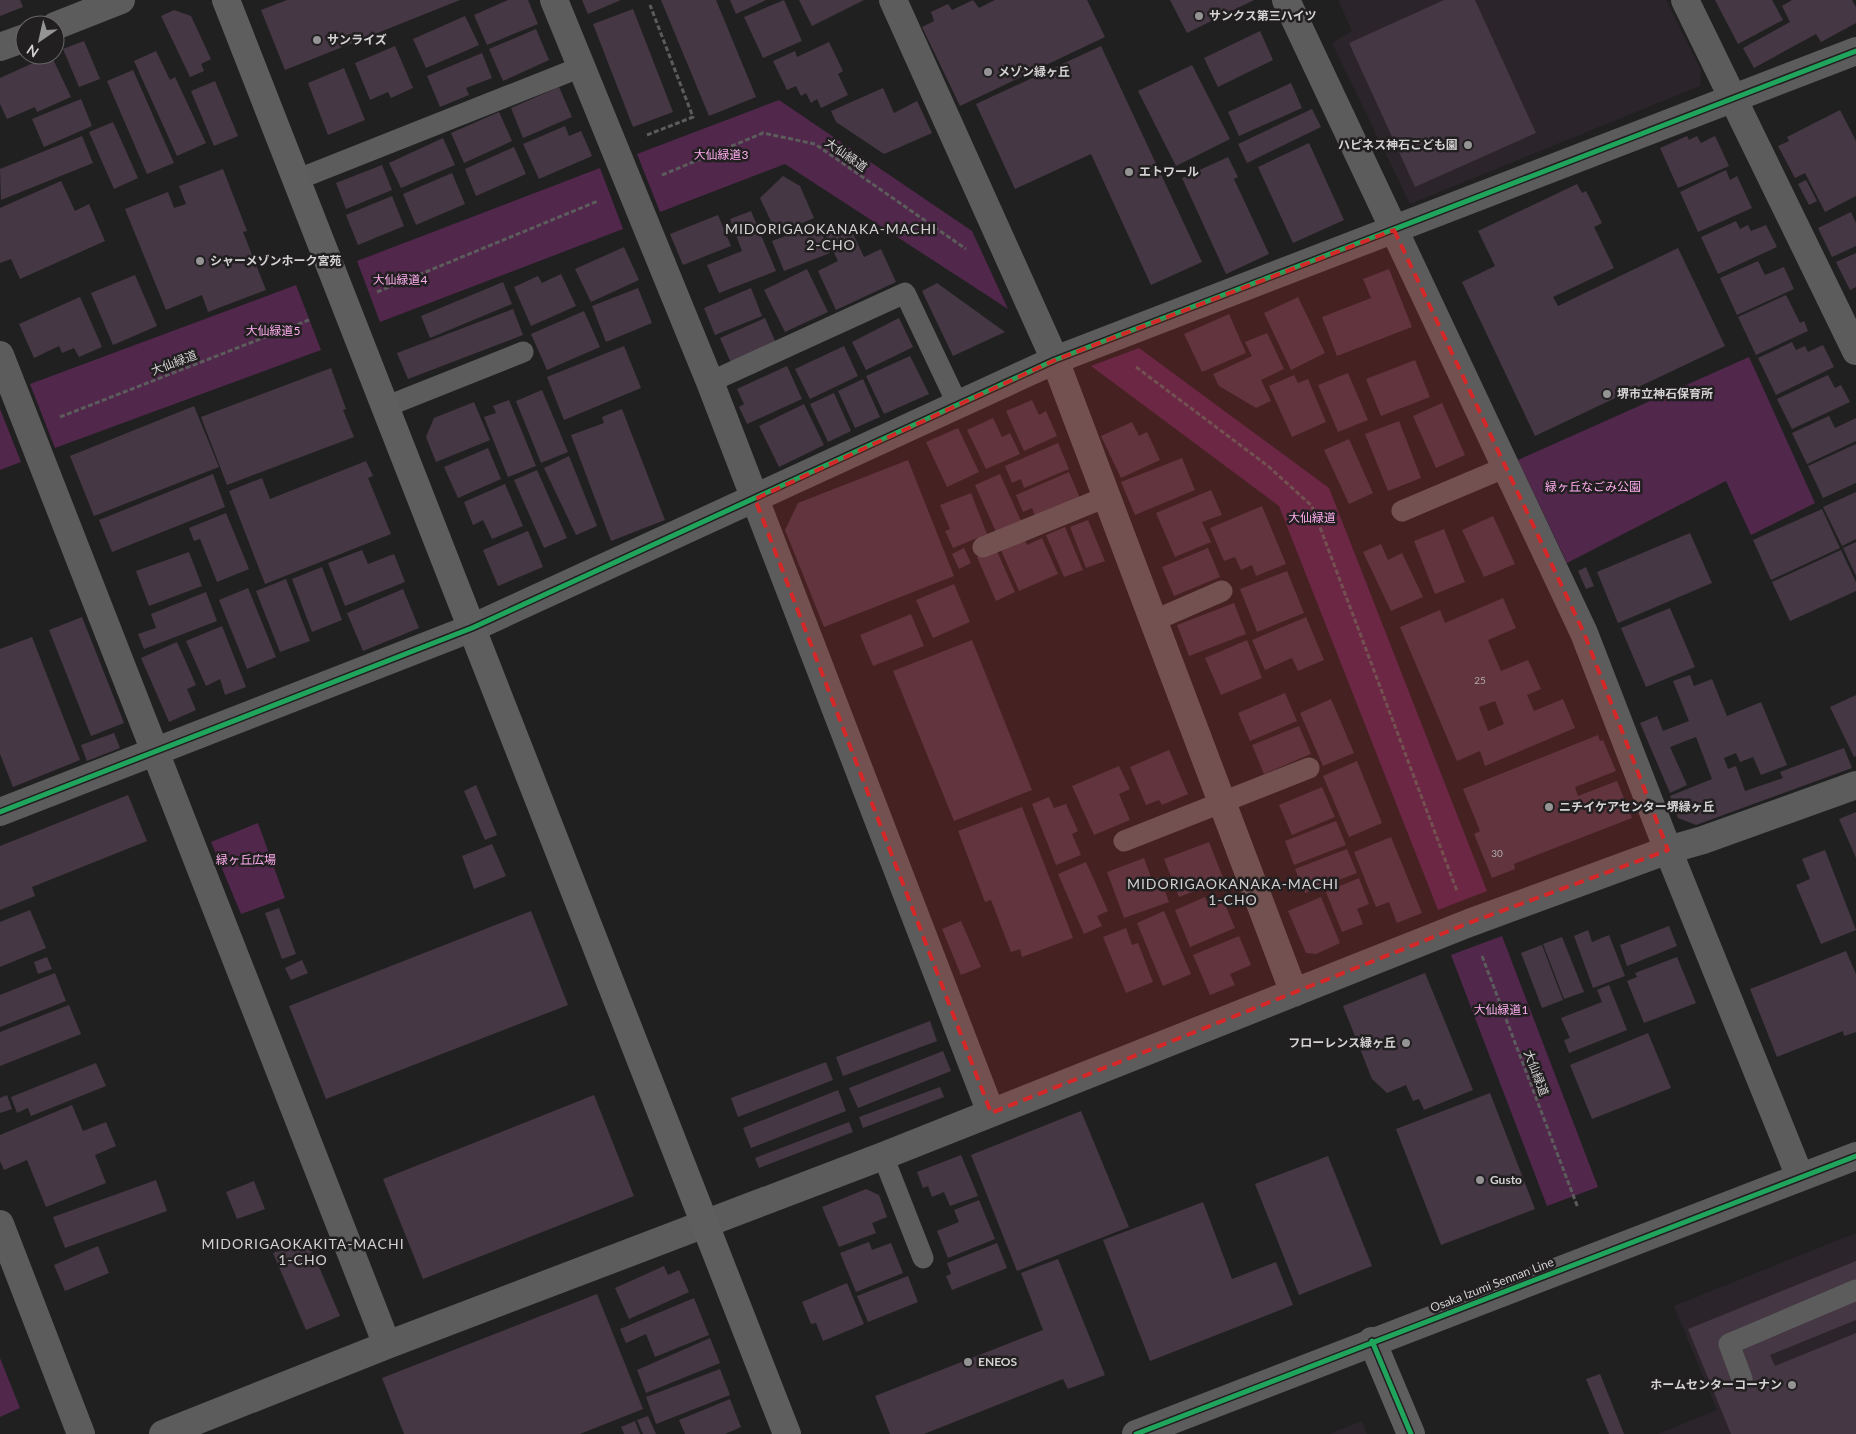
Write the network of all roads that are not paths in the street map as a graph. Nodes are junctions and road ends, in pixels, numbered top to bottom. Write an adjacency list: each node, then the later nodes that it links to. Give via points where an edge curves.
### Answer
1 (121, 0): 7 (street)
2 (226, 0): 13 (street)
3 (554, 0): 11 (street)
4 (893, 0): 18 (street)
5 (1286, 0): 14 (street)
6 (1685, 0): 12 (street)
7 (65, 22)
8 (15, 42): 9 (street)
9 (0, 47)
10 (1856, 51): 12 (street)
11 (581, 66): 13 (lane); 19 (street)
12 (1733, 99): 14 (street); 15 (street)
13 (296, 180): 21 (street)
14 (1394, 230): 18 (street); 22 (street)
15 (1856, 351)
16 (524, 352): 21 (lane)
17 (0, 355): 30 (street)
18 (1055, 360): 20 (street); 23 (street)
19 (710, 382): 20 (lane, via 905,292); 24 (street)
20 (958, 405): 24 (street)
21 (385, 407): 29 (street)
22 (1506, 467): 25 (lane); 36 (street, via 1584,633)
23 (1106, 496): 26 (lane); 28 (street)
24 (755, 499): 29 (street); 38 (street)
25 (1402, 511)
26 (983, 546)
27 (1222, 591): 28 (lane)
28 (1153, 621): 33 (street)
29 (472, 628): 30 (street); 43 (street)
30 (154, 753): 34 (street); 47 (street)
31 (1309, 768): 33 (lane)
32 (1856, 785): 36 (street)
33 (1222, 803): 35 (lane); 37 (street)
34 (0, 812)
35 (1124, 841)
36 (1668, 850): 37 (street, via 1469,923); 41 (street)
37 (1294, 993): 38 (street)
38 (991, 1113): 39 (street)
39 (883, 1156): 43 (street); 44 (lane)
40 (1856, 1156): 41 (main road, Osaka Izumi Sennan Line)
41 (1800, 1177): 46 (main road, Osaka Izumi Sennan Line)
42 (0, 1224): 49 (street)
43 (704, 1225): 47 (street); 51 (street)
44 (924, 1258)
45 (1856, 1290): 48 (lane, via 1729,1344)
46 (1372, 1341): 52 (main road, Osaka Izumi Sennan Line); 53 (street)
47 (387, 1344): 50 (street)
48 (1742, 1379)
49 (81, 1434)
50 (163, 1434)
51 (787, 1434)
52 (1136, 1434)
53 (1411, 1434)

